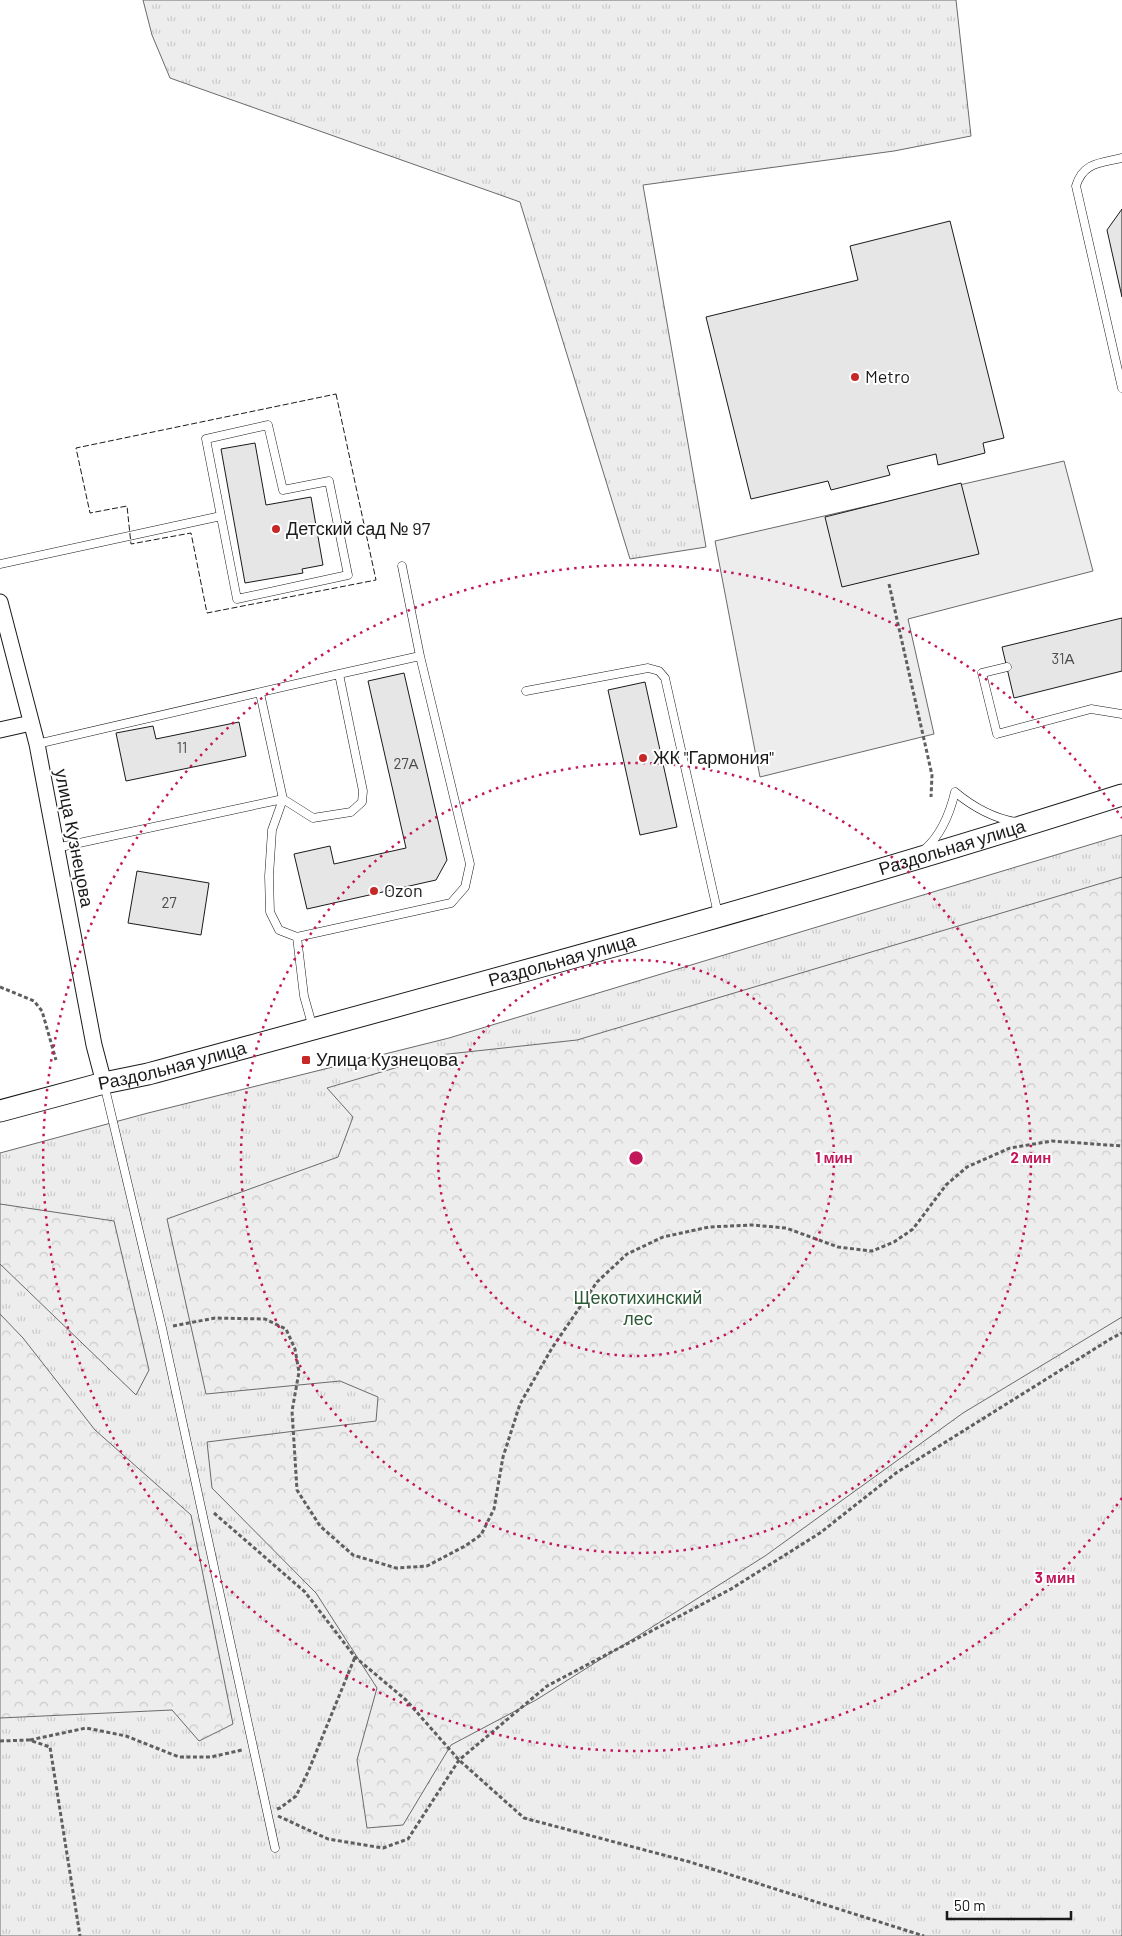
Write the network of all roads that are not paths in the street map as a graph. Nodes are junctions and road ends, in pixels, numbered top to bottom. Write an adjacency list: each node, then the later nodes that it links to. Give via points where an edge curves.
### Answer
1 (1122, 158): 2 (lane, via 1089,166 1079,175 1076,186)
2 (1122, 388)
3 (221, 516): 3 (lane, via 237,599 348,575 329,480 283,490 268,425 206,439); 4 (lane)
4 (0, 564)
5 (402, 566): 7 (lane)
6 (0, 602): 13 (street, улица Кузнецова)
7 (420, 656): 9 (lane); 22 (lane, via 470,864 465,887 451,903)
8 (1007, 667): 12 (lane, via 982,673 997,734 1091,709)
9 (339, 674): 11 (lane); 17 (lane, via 363,791 362,802 351,812 313,818)
10 (526, 691): 21 (lane, via 648,668 659,671 665,678)
11 (260, 693): 15 (lane); 17 (lane)
12 (1122, 714)
13 (31, 723): 14 (street); 15 (street, улица Кузнецова)
14 (0, 730)
15 (36, 744): 19 (street, улица Кузнецова)
16 (1122, 795): 18 (main road, Раздольная улица)
17 (282, 799): 19 (lane); 22 (lane, via 272,830 270,912 280,930)
18 (1030, 824): 20 (main road, Раздольная улица); 20 (lane, via 989,814 970,805 955,792 944,826 929,846)
19 (56, 848): 24 (street, улица Кузнецова)
20 (912, 860): 21 (main road, Раздольная улица)
21 (719, 916): 23 (main road, Раздольная улица)
22 (297, 937): 23 (lane, via 304,996)
23 (313, 1029): 24 (main road, Раздольная улица)
24 (104, 1083): 25 (main road, Раздольная улица); 26 (lane, via 162,1328)
25 (0, 1111)
26 (275, 1848)

